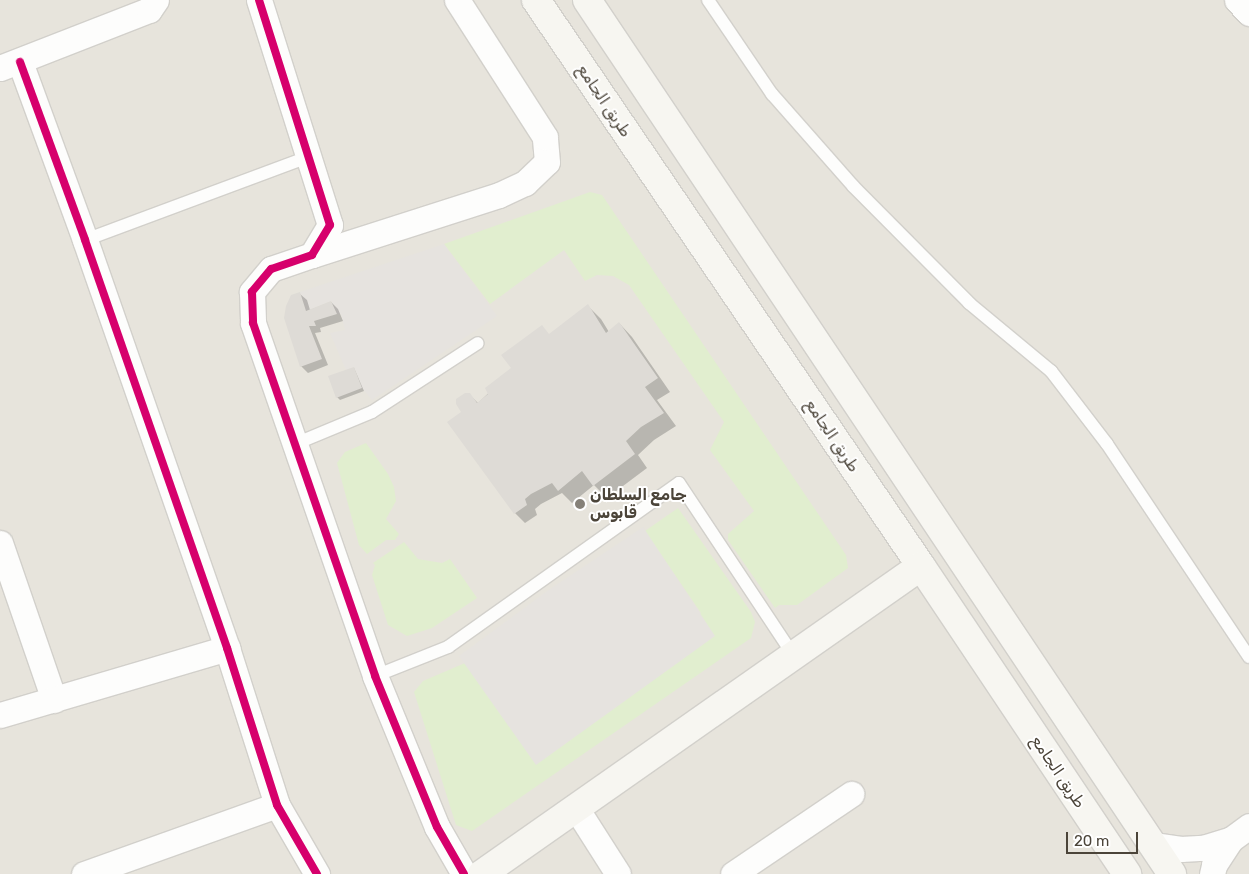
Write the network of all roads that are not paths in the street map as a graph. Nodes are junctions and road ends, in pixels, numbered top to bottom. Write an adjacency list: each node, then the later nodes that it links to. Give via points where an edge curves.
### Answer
1 (156, 0): 9 (street, via 149,10)
2 (259, 0): 10 (street)
3 (457, 0): 12 (street, via 544,137 547,162 525,183 499,195)
4 (536, 0): 16 (main road, طريق الجامع)
5 (586, 0): 27 (main road)
6 (708, 0): 19 (lane, via 772,94 853,186 969,303 1051,371 1107,444)
7 (1237, 0): 8 (street)
8 (1249, 13)
9 (10, 65): 11 (street)
10 (308, 157): 11 (lane); 12 (street, via 330,225)
11 (85, 240): 17 (street)
12 (312, 255): 14 (street, via 271,270 252,292 253,323)
13 (478, 343): 14 (lane, via 372,412)
14 (295, 444): 20 (street)
15 (0, 543): 21 (street)
16 (921, 566): 18 (main road); 34 (main road, طريق الجامع)
17 (227, 648): 21 (street); 24 (street)
18 (794, 656): 20 (lane, via 679,483 448,647); 25 (main road)
19 (1249, 657)
20 (376, 676): 30 (street, via 437,827)
21 (54, 700): 22 (street)
22 (0, 715)
23 (851, 794): 33 (street)
24 (277, 805): 28 (street); 29 (street)
25 (576, 808): 31 (main road); 32 (street)
26 (1240, 833): 27 (street, via 1196,848); 36 (street, via 1214,865)
27 (1153, 845): 35 (main road)
28 (84, 874)
29 (317, 874)
30 (464, 874)
31 (482, 874)
32 (618, 874)
33 (733, 874)
34 (1126, 874)
35 (1172, 874)
36 (1212, 874)

